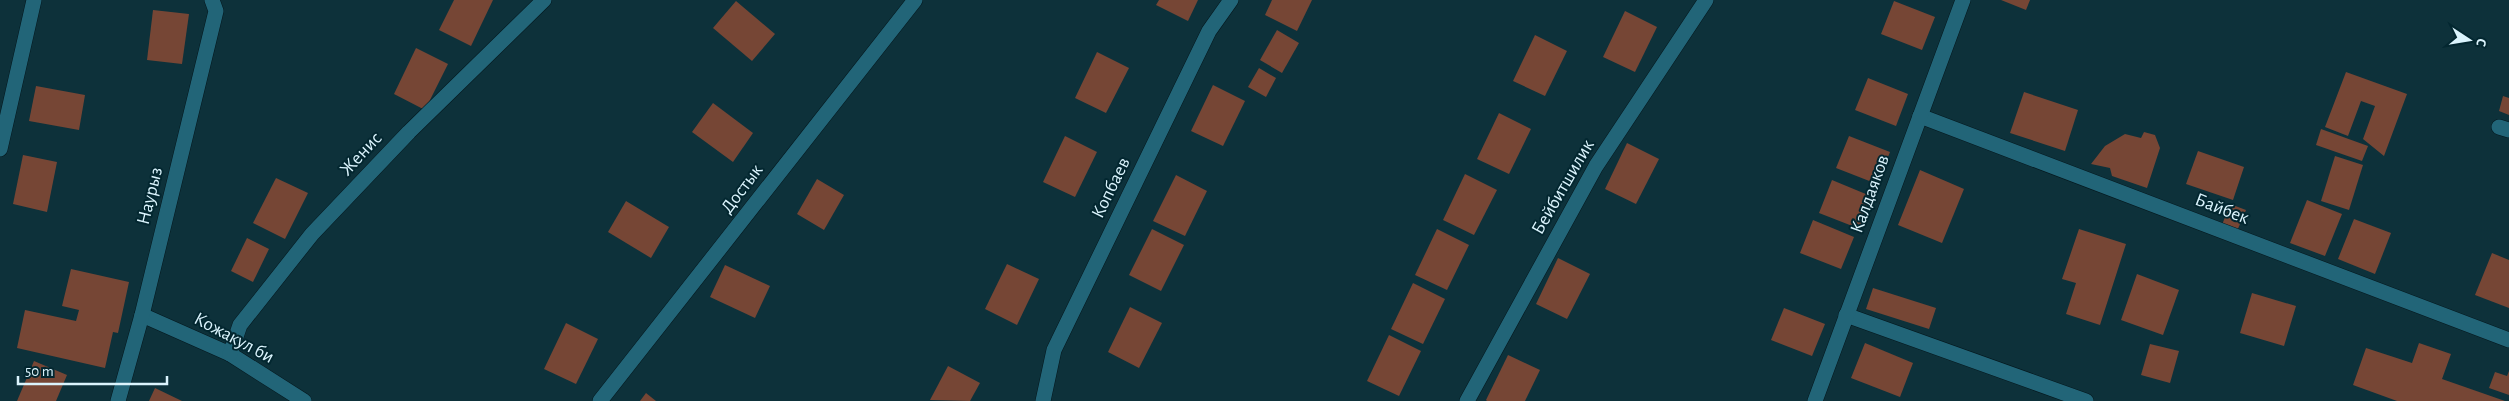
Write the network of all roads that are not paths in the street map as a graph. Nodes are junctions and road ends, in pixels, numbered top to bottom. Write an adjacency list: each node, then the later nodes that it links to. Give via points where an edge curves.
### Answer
1 (34, 0): 9 (street)
2 (212, 0): 10 (street, Наурыз, via 216,11)
3 (544, 0): 13 (street, Женис, via 409,132 312,234 240,324)
4 (915, 0): 16 (street, Достык)
5 (1231, 0): 17 (street, Копбаев, via 1209,31 1054,350)
6 (1706, 0): 18 (street, Бейбитшилик, via 1596,166)
7 (1963, 0): 8 (street, Калдаяков)
8 (1920, 116): 11 (street, Калдаяков); 12 (street, Байбек)
9 (0, 149)
10 (142, 315): 13 (street, Кожакул би); 14 (street, Наурыз)
11 (1846, 316): 19 (street, Калдаяков); 20 (street)
12 (2509, 340)
13 (230, 354): 15 (street, Кожакул би)
14 (118, 401)
15 (304, 401)
16 (600, 401)
17 (1042, 401)
18 (1467, 401)
19 (1815, 401)
20 (2086, 401)

